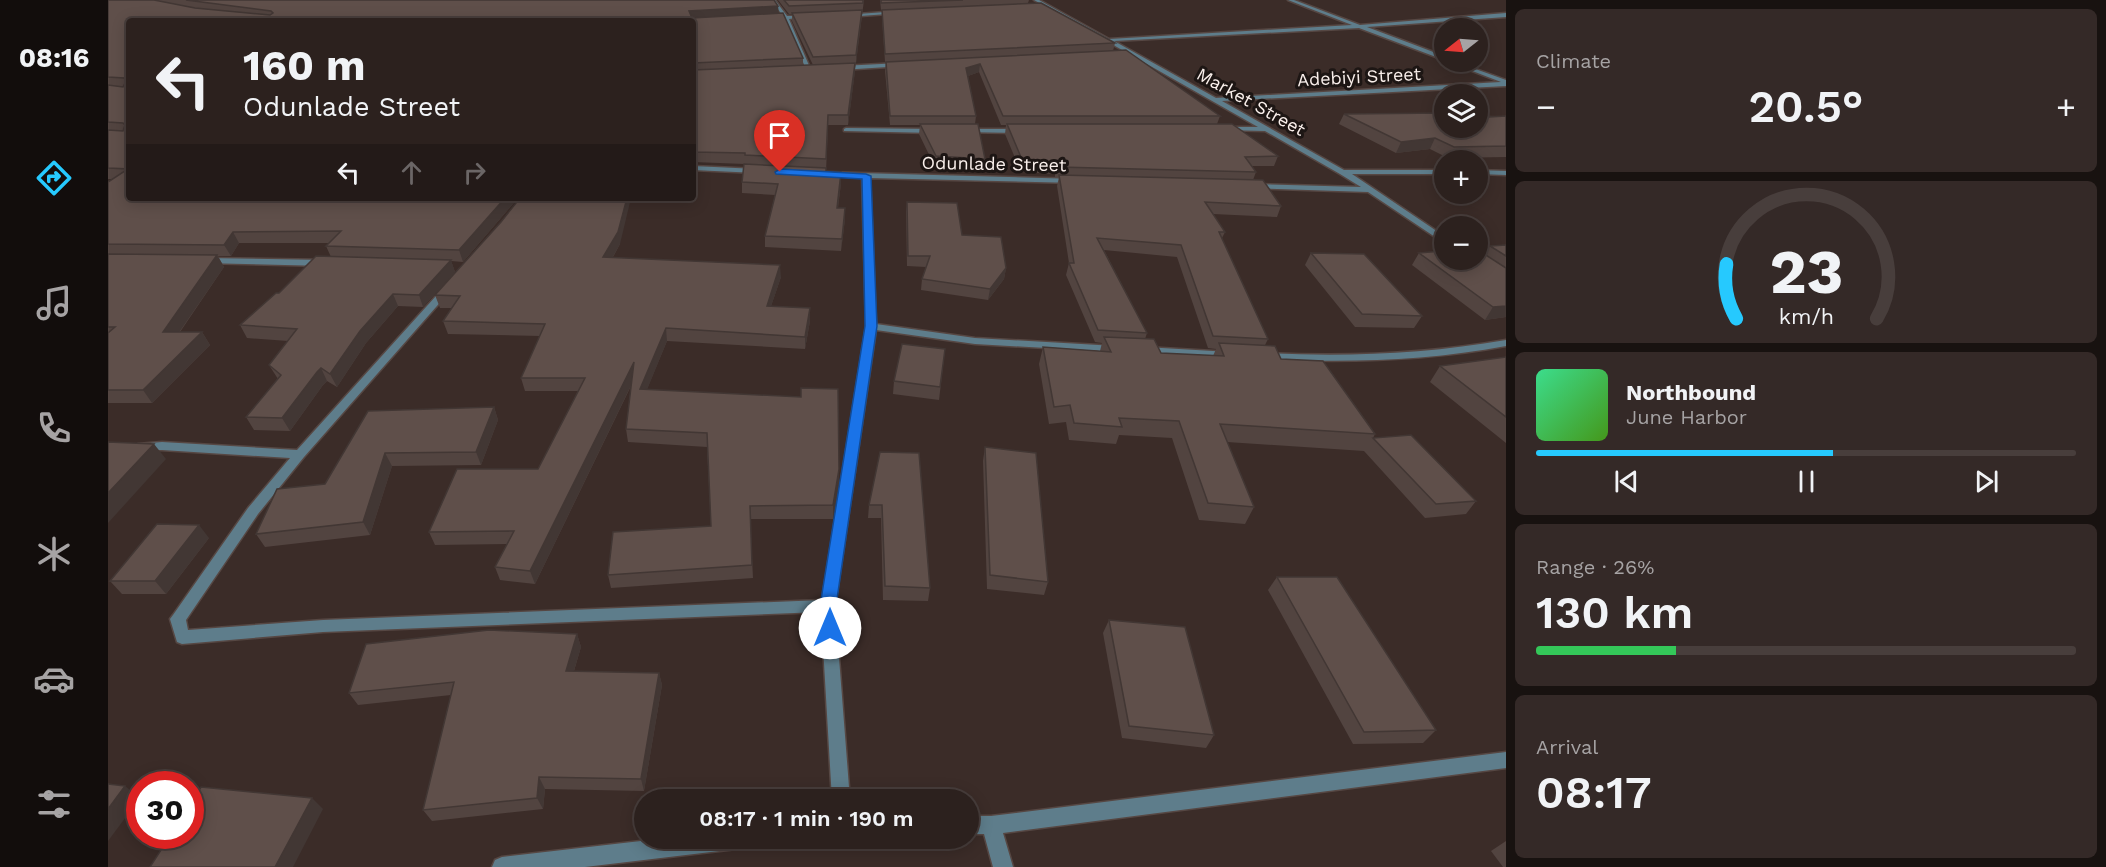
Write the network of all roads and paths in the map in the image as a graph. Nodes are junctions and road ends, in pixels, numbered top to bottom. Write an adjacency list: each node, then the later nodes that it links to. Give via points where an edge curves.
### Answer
1 (773, 0): 8 (street)
2 (1290, 0): 10 (street)
3 (1035, 3): 11 (street, Market Street)
4 (904, 12): 5 (street)
5 (845, 15)
6 (1506, 15): 10 (street)
7 (821, 16): 8 (street)
8 (786, 17): 9 (street); 17 (street)
9 (762, 18)
10 (1363, 26): 11 (street); 13 (street)
11 (1110, 40): 12 (street, Market Street)
12 (1134, 54): 14 (street); 22 (street, Market Street)
13 (1434, 54)
14 (1122, 55)
15 (913, 64): 16 (street)
16 (832, 68)
17 (809, 69): 18 (street); 19 (street)
18 (821, 69)
19 (797, 70)
20 (1478, 72): 21 (street)
21 (1506, 83): 22 (street, Adebiyi Street)
22 (1214, 100): 24 (street, Market Street)
23 (1218, 129): 24 (street)
24 (1265, 129): 31 (street, Market Street)
25 (846, 130): 27 (street)
26 (1030, 130): 28 (street)
27 (948, 131)
28 (960, 131)
29 (696, 168): 30 (street)
30 (762, 171)
31 (1343, 172): 32 (street); 39 (street, Market Street)
32 (1434, 172)
33 (1488, 172): 34 (street)
34 (1506, 173)
35 (820, 174): 36 (street, Odunlade Street)
36 (866, 176): 37 (street, Odunlade Street); 44 (street)
37 (1083, 181)
38 (1237, 186): 39 (street)
39 (1367, 189): 40 (street, Market Street)
40 (1434, 233)
41 (191, 261): 42 (street)
42 (331, 263)
43 (459, 276): 49 (street)
44 (871, 326): 46 (street, via 975,341); 50 (street)
45 (1506, 343): 47 (street, via 1458,353)
46 (1236, 355)
47 (1248, 356)
48 (132, 448): 49 (street, via 162,446)
49 (300, 454): 50 (street, via 253,511 178,619 182,637 288,627)
50 (828, 606): 52 (street)
51 (1506, 760): 54 (street)
52 (840, 789)
53 (979, 825): 54 (street)
54 (991, 825): 57 (street)
55 (658, 849): 56 (street)
56 (502, 867)
57 (1004, 867)

